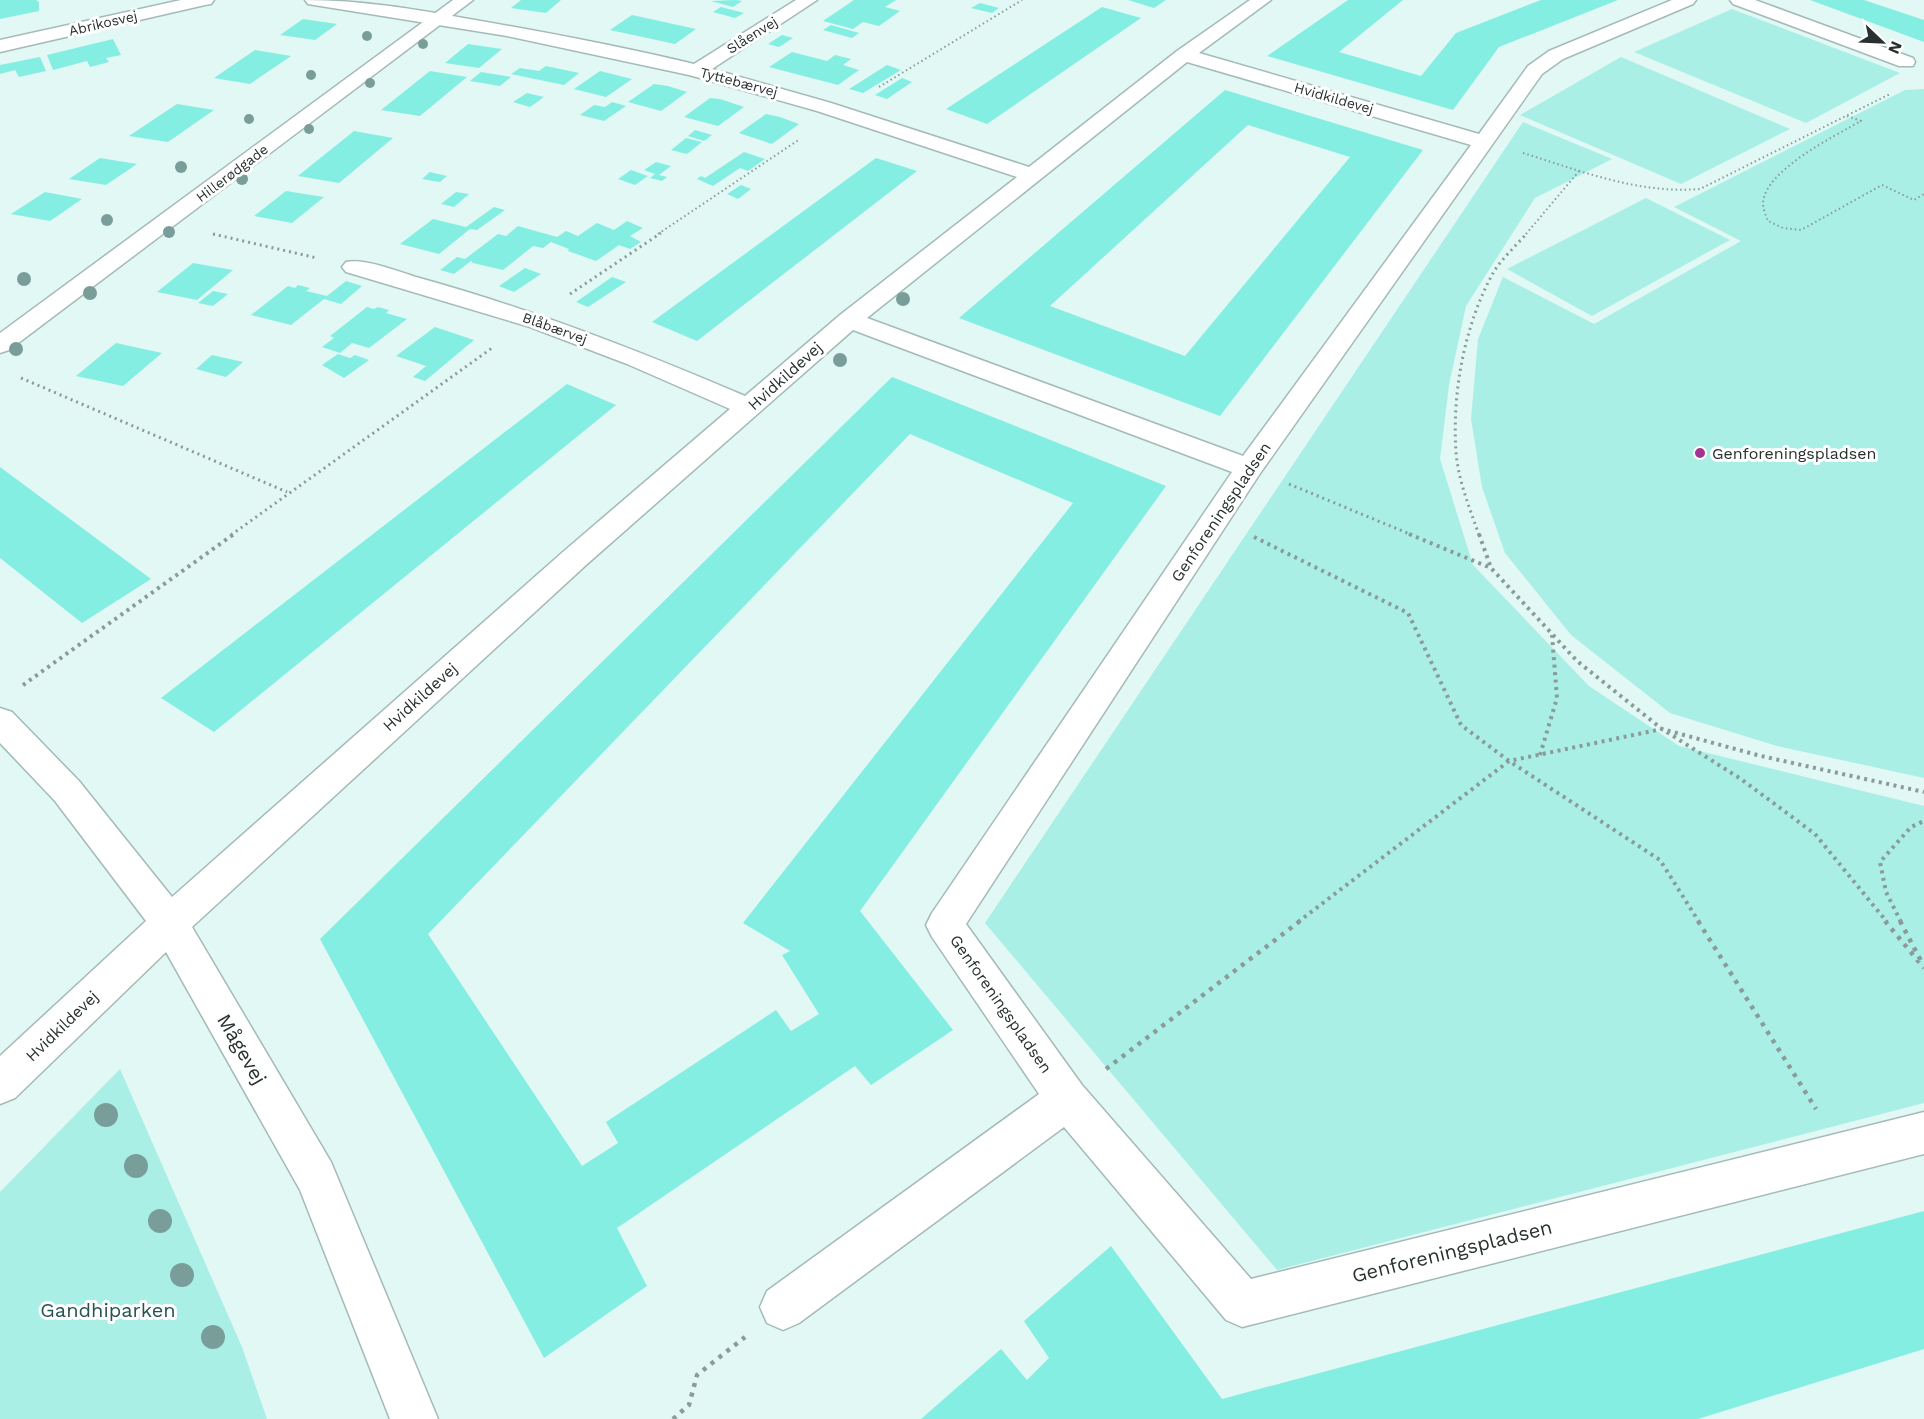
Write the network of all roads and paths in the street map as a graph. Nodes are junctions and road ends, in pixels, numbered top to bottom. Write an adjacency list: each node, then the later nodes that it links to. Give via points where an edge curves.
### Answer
1 (205, 0): 11 (street, Abrikosvej)
2 (314, 0): 10 (street)
3 (464, 0): 9 (street, Hillerødgade)
4 (808, 0): 15 (street, Slåenvej)
5 (1262, 0): 13 (street, Hvidkildevej)
6 (1687, 0): 18 (street, Genforeningspladsen, via 1556,55 1535,70)
7 (1739, 0): 14 (street)
8 (87, 8): 11 (street)
9 (437, 9): 10 (street, Hillerødgade); 15 (street, Tyttebærvej); 23 (street, Hillerødgade)
10 (415, 15): 21 (street, Hillerødgade)
11 (96, 25): 12 (street, Abrikosvej)
12 (0, 46)
13 (1184, 55): 18 (street, Hvidkildevej); 20 (street, Hvidkildevej)
14 (1906, 63)
15 (696, 71): 20 (street, Tyttebærvej, via 789,95)
16 (1899, 89): 17 (path)
17 (1847, 116): 19 (path, via 1700,189 1678,193 1642,188); 22 (path, via 1861,121 1780,174 1768,188 1763,203 1768,221 1801,230 1882,185 1914,200)
18 (1484, 142): 19 (path); 29 (street, Genforeningspladsen)
19 (1580, 170): 32 (path, via 1493,273 1470,322 1457,397 1455,453)
20 (1032, 175): 25 (street, Hvidkildevej)
21 (174, 190)
22 (1924, 194)
23 (166, 223): 24 (path); 26 (street, Hillerødgade)
24 (354, 267): 28 (street, Blåbærvej, via 532,320)
25 (849, 320): 28 (street, Hvidkildevej); 29 (street)
26 (0, 345)
27 (11, 374): 30 (path)
28 (750, 408): 40 (street, Hvidkildevej, via 566,566)
29 (1250, 468): 31 (street, Genforeningspladsen); 32 (path)
30 (288, 492)
31 (1215, 519): 37 (path, via 1408,613 1461,725); 43 (street, Genforeningspladsen, via 945,925)
32 (1491, 568): 33 (path)
33 (1552, 634): 35 (path, via 1577,661); 36 (path, via 1557,698)
34 (0, 721): 40 (street, Mågevej, via 67,791)
35 (1662, 729): 36 (path); 38 (path, via 1761,756); 41 (path, via 1741,779 1815,834)
36 (1540, 754): 37 (path)
37 (1509, 761): 43 (path); 45 (path, via 1660,860)
38 (1924, 792)
39 (1924, 821): 41 (path, via 1911,827 1880,862 1886,892)
40 (170, 923): 42 (street, Hvidkildevej); 47 (street, Mågevej, via 316,1177)
41 (1924, 967)
42 (0, 1084)
43 (1068, 1099): 45 (street, Genforeningspladsen, via 1242,1304); 46 (street)
44 (1924, 1133): 45 (street, Genforeningspladsen)
45 (1842, 1152)
46 (783, 1307): 48 (path, via 697,1375 689,1405)
47 (414, 1419)
48 (673, 1419)

